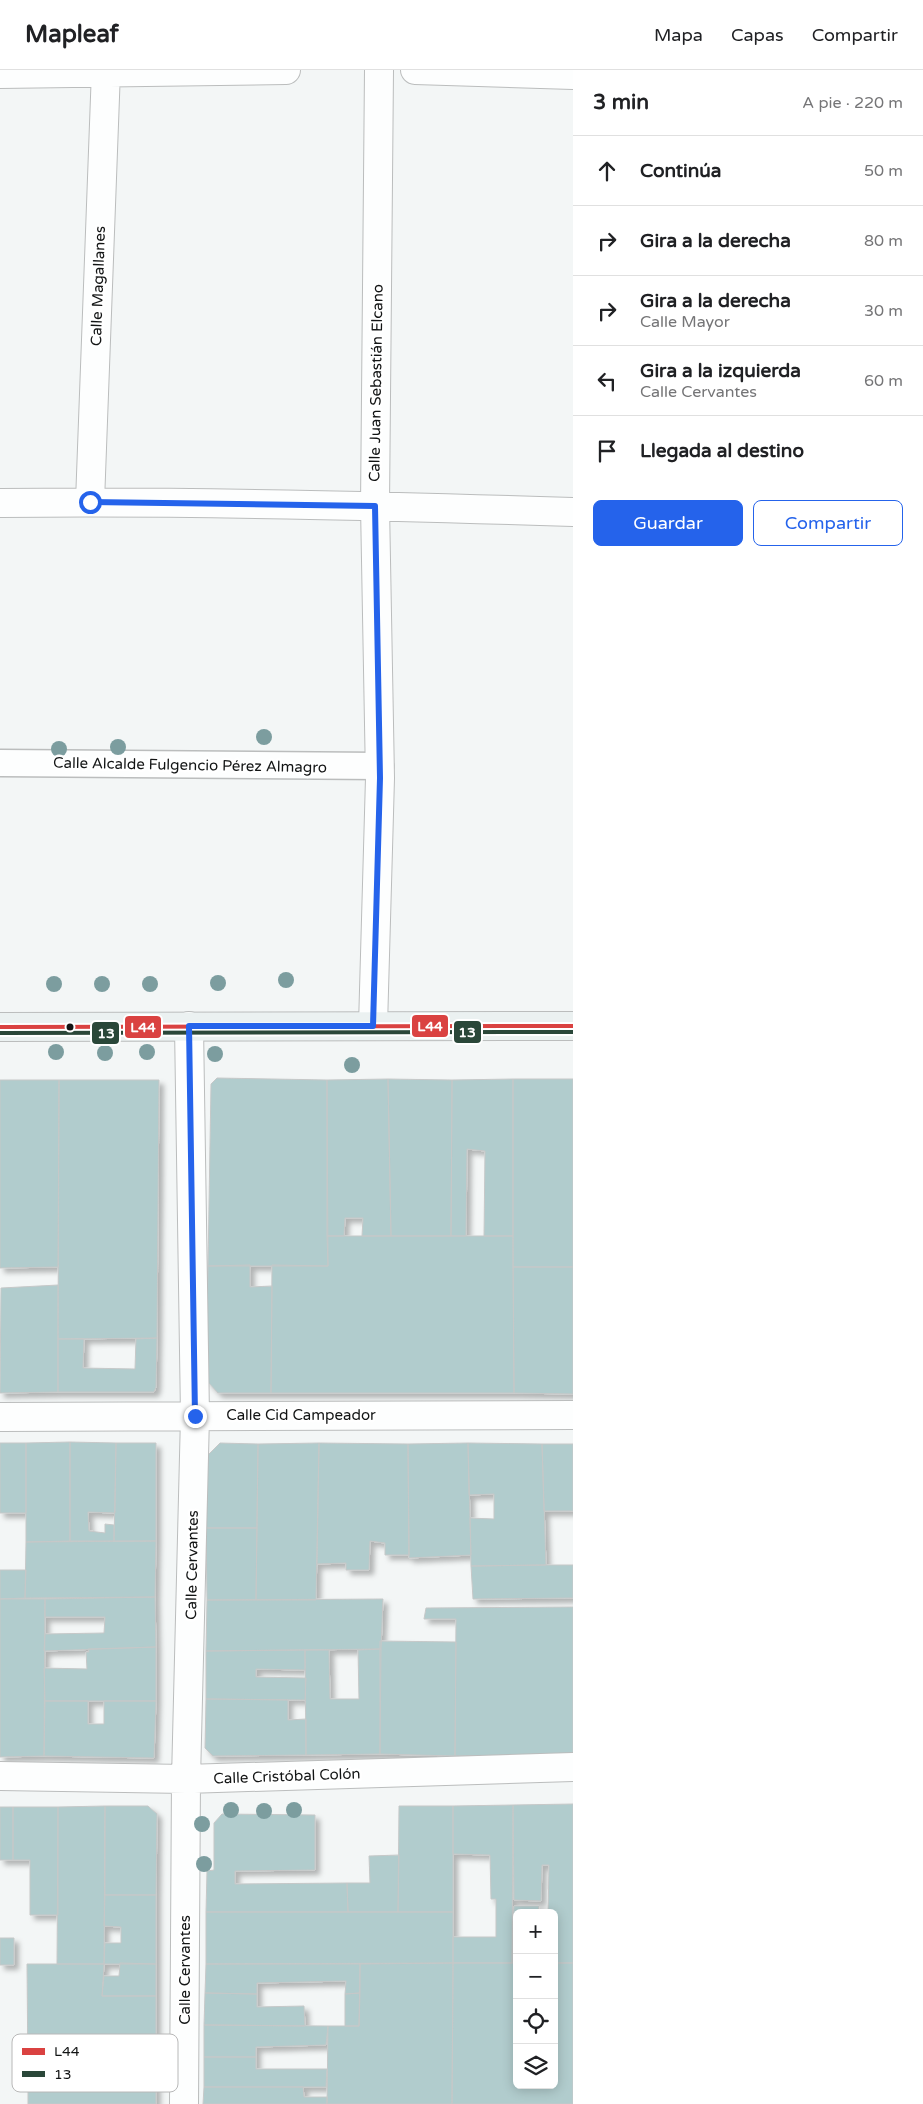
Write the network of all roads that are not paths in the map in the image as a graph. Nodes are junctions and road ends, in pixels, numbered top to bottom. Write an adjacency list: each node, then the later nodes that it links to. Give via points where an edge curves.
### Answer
1 (286, 70): 4 (street)
2 (380, 70): 9 (street, Calle Juan Sebastián Elcano)
3 (415, 70): 6 (street)
4 (106, 71): 5 (street); 7 (street, Calle Magallanes)
5 (0, 74)
6 (573, 75)
7 (90, 502): 8 (street); 9 (street)
8 (0, 503)
9 (375, 506): 10 (street); 12 (street, Calle Juan Sebastián Elcano)
10 (573, 512)
11 (0, 763): 12 (street, Calle Alcalde Fulgencio Pérez Almagro)
12 (380, 766): 15 (street, Calle Juan Sebastián Elcano)
13 (0, 1026): 14 (main road)
14 (189, 1026): 15 (main road); 18 (street, Calle Cervantes)
15 (373, 1026): 16 (main road)
16 (573, 1026)
17 (573, 1415): 18 (street, Calle Cid Campeador)
18 (195, 1416): 19 (street, Calle Cid Campeador); 22 (street, Calle Cervantes)
19 (0, 1417)
20 (573, 1767): 22 (street, Calle Cristóbal Colón)
21 (0, 1776): 22 (street, Calle Cristóbal Colón)
22 (186, 1779): 23 (street, Calle Cervantes)
23 (184, 2104)

